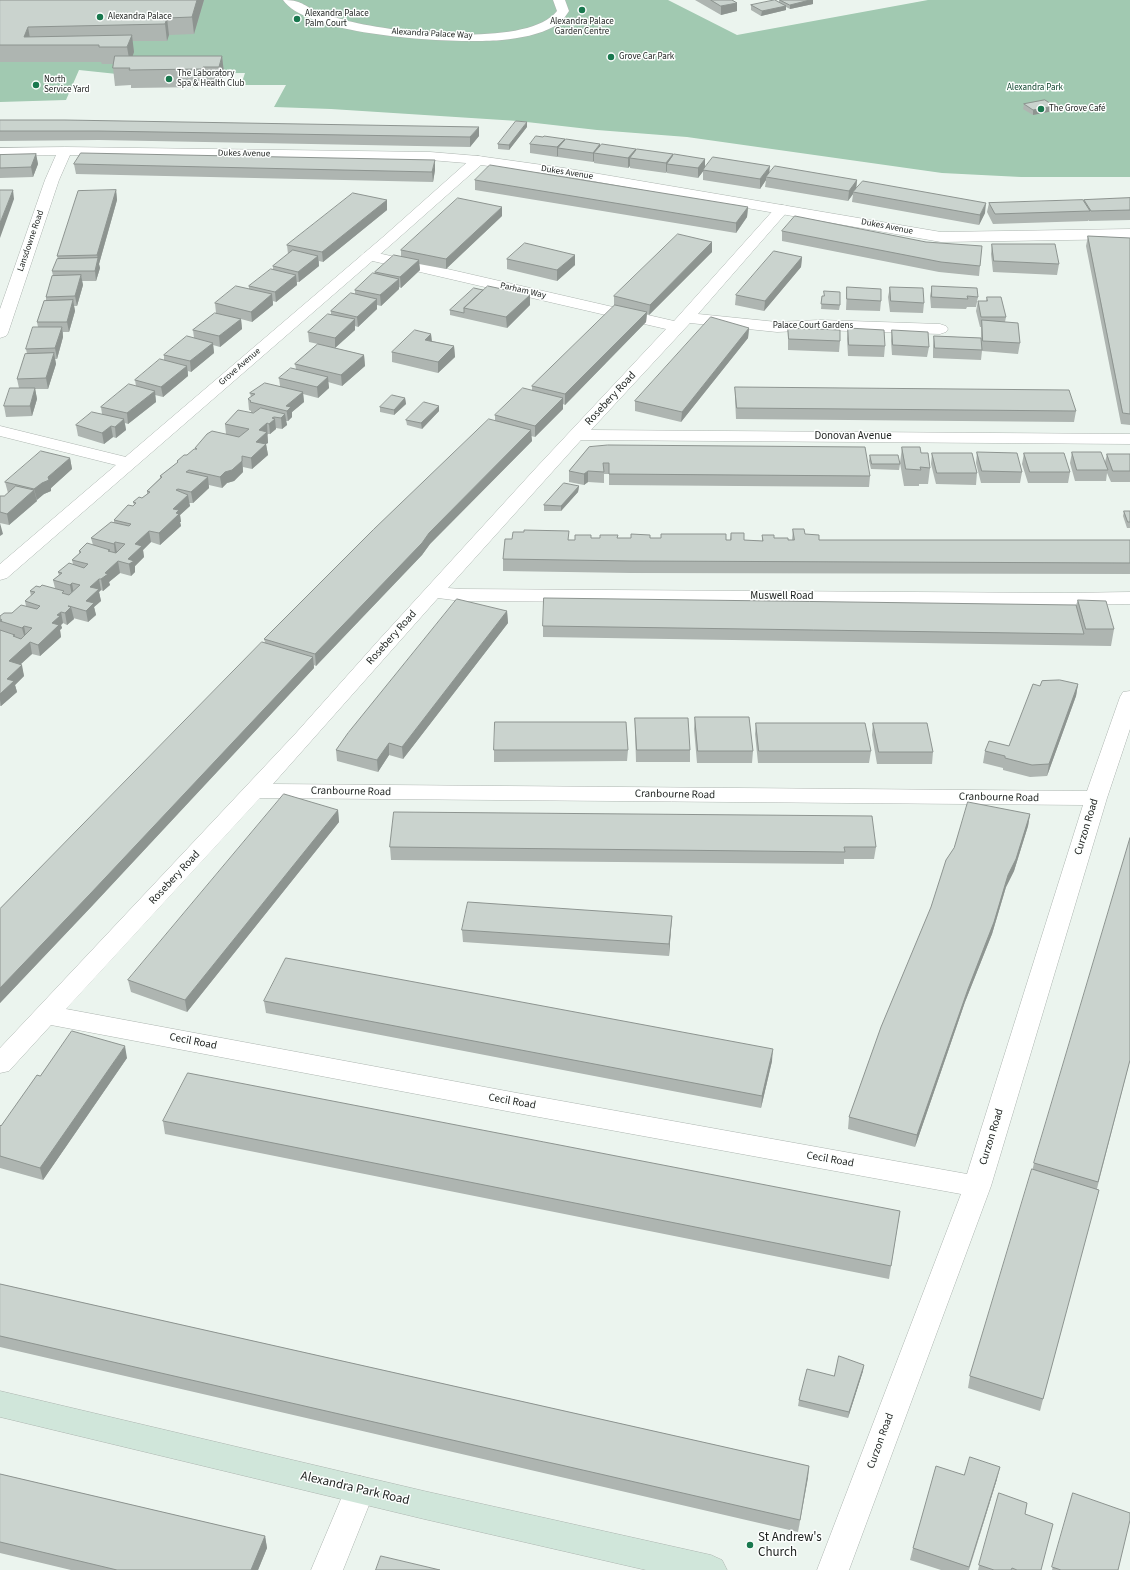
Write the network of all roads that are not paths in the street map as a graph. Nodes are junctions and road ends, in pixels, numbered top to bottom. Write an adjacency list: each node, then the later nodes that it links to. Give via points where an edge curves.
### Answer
1 (289, 0): 2 (street, Alexandra Palace Way, via 313,14 361,28 408,35 478,36 521,32 550,24 563,11)
2 (560, 0)
3 (65, 151): 4 (street, Dukes Avenue); 5 (street, Dukes Avenue, via 430,156); 11 (street, Lansdowne Road, via 52,180)
4 (0, 152)
5 (478, 160): 6 (street, Dukes Avenue); 8 (street, Grove Avenue)
6 (782, 209): 7 (street, Dukes Avenue, via 941,237); 9 (street, Rosebery Road)
7 (1130, 234)
8 (369, 256): 9 (street, Parham Way); 15 (street, Grove Avenue)
9 (682, 323): 10 (street, Palace Court Gardens); 13 (street, Rosebery Road)
10 (940, 329)
11 (0, 332)
12 (0, 431): 15 (street)
13 (576, 435): 14 (street, Donovan Avenue); 17 (street, Rosebery Road)
14 (1130, 439)
15 (128, 463): 16 (street, Grove Avenue)
16 (0, 574)
17 (434, 592): 18 (street, Muswell Road, via 461,595); 20 (street, Rosebery Road)
18 (1130, 598)
19 (1130, 697): 21 (street, Curzon Road)
20 (255, 791): 21 (street, Cranbourne Road); 22 (street, Rosebery Road)
21 (1096, 798): 24 (street, Curzon Road)
22 (46, 1015): 23 (street, Rosebery Road); 24 (street, Cecil Road)
23 (0, 1064)
24 (977, 1186): 29 (street, Curzon Road)
25 (0, 1404): 26 (main road, Alexandra Park Road)
26 (360, 1490): 27 (street); 28 (main road, Alexandra Park Road)
27 (327, 1570)
28 (711, 1570)
29 (833, 1570)

